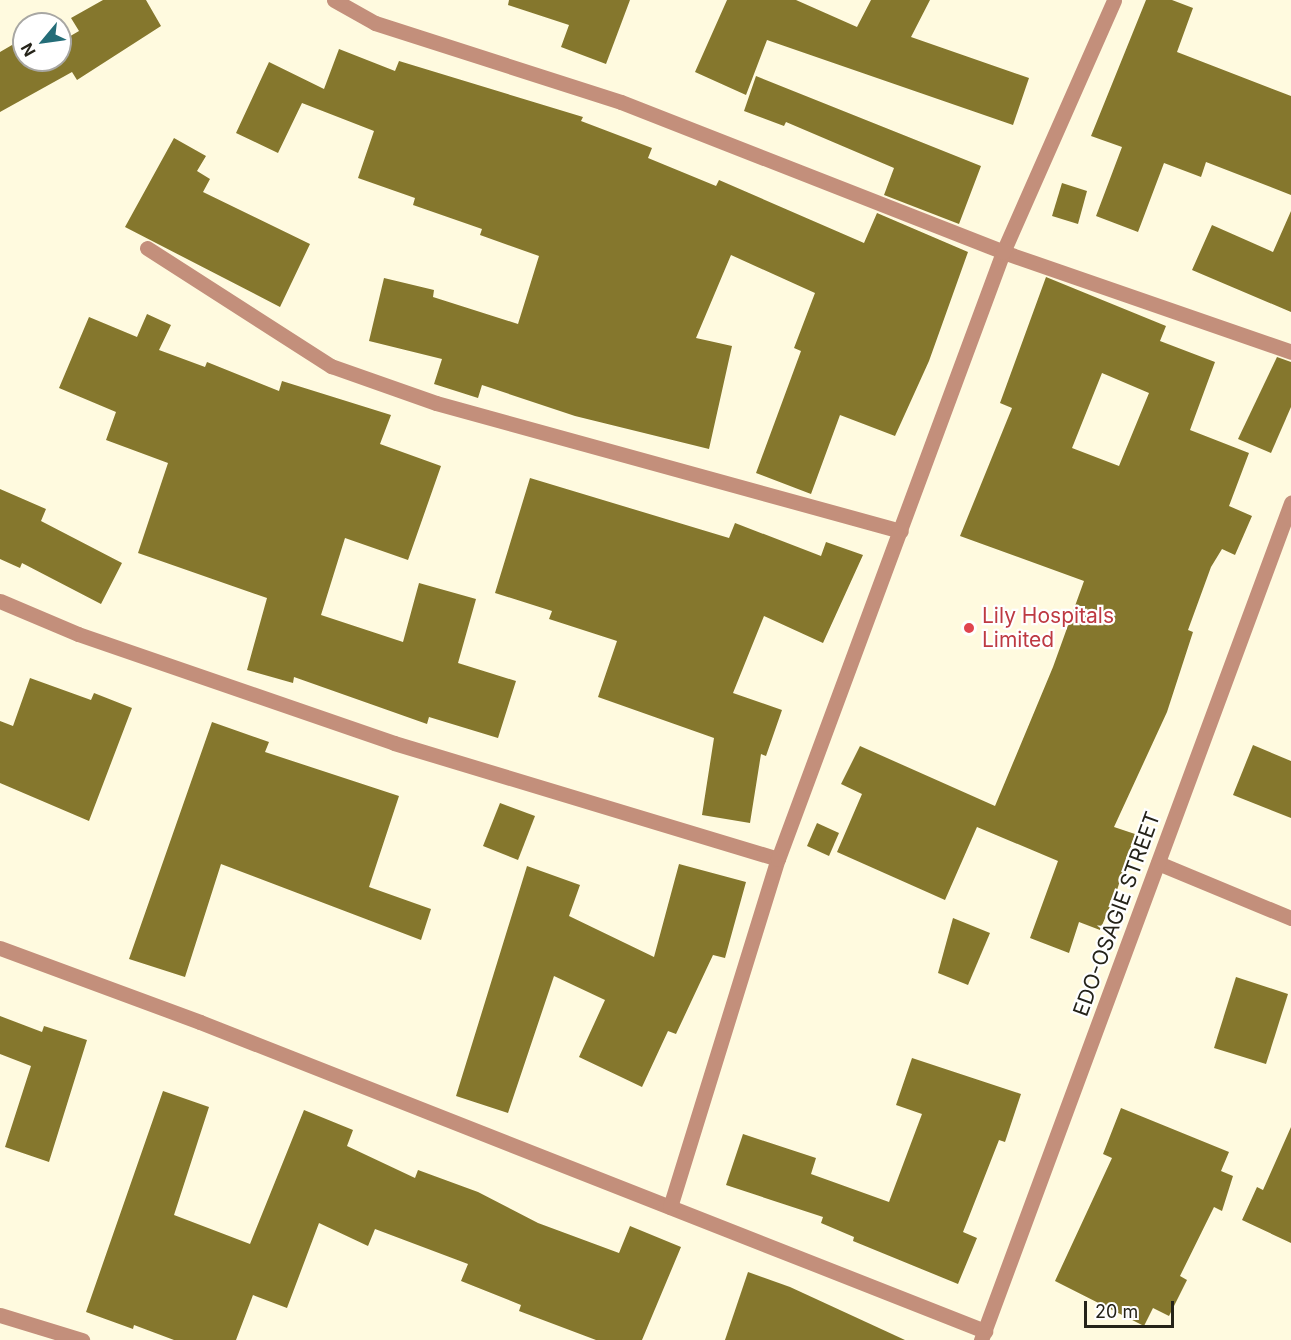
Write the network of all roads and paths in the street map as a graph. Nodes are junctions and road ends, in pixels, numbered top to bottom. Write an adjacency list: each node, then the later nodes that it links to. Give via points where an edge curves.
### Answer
1 (334, 0): 4 (street, via 375,23 621,102)
2 (1114, 0): 4 (street)
3 (147, 248): 7 (street, via 331,366 436,402)
4 (1004, 252): 5 (street); 7 (street)
5 (1291, 352)
6 (1291, 503): 10 (street, EDO-OSAGIE STREET)
7 (901, 531): 9 (street)
8 (0, 602): 9 (street, via 78,634 394,743)
9 (778, 859): 13 (street)
10 (1158, 863): 11 (street); 15 (street, EDO-OSAGIE STREET)
11 (1291, 918)
12 (0, 948): 13 (street)
13 (670, 1207): 15 (street)
14 (0, 1315): 16 (street)
15 (983, 1335)
16 (82, 1340)

